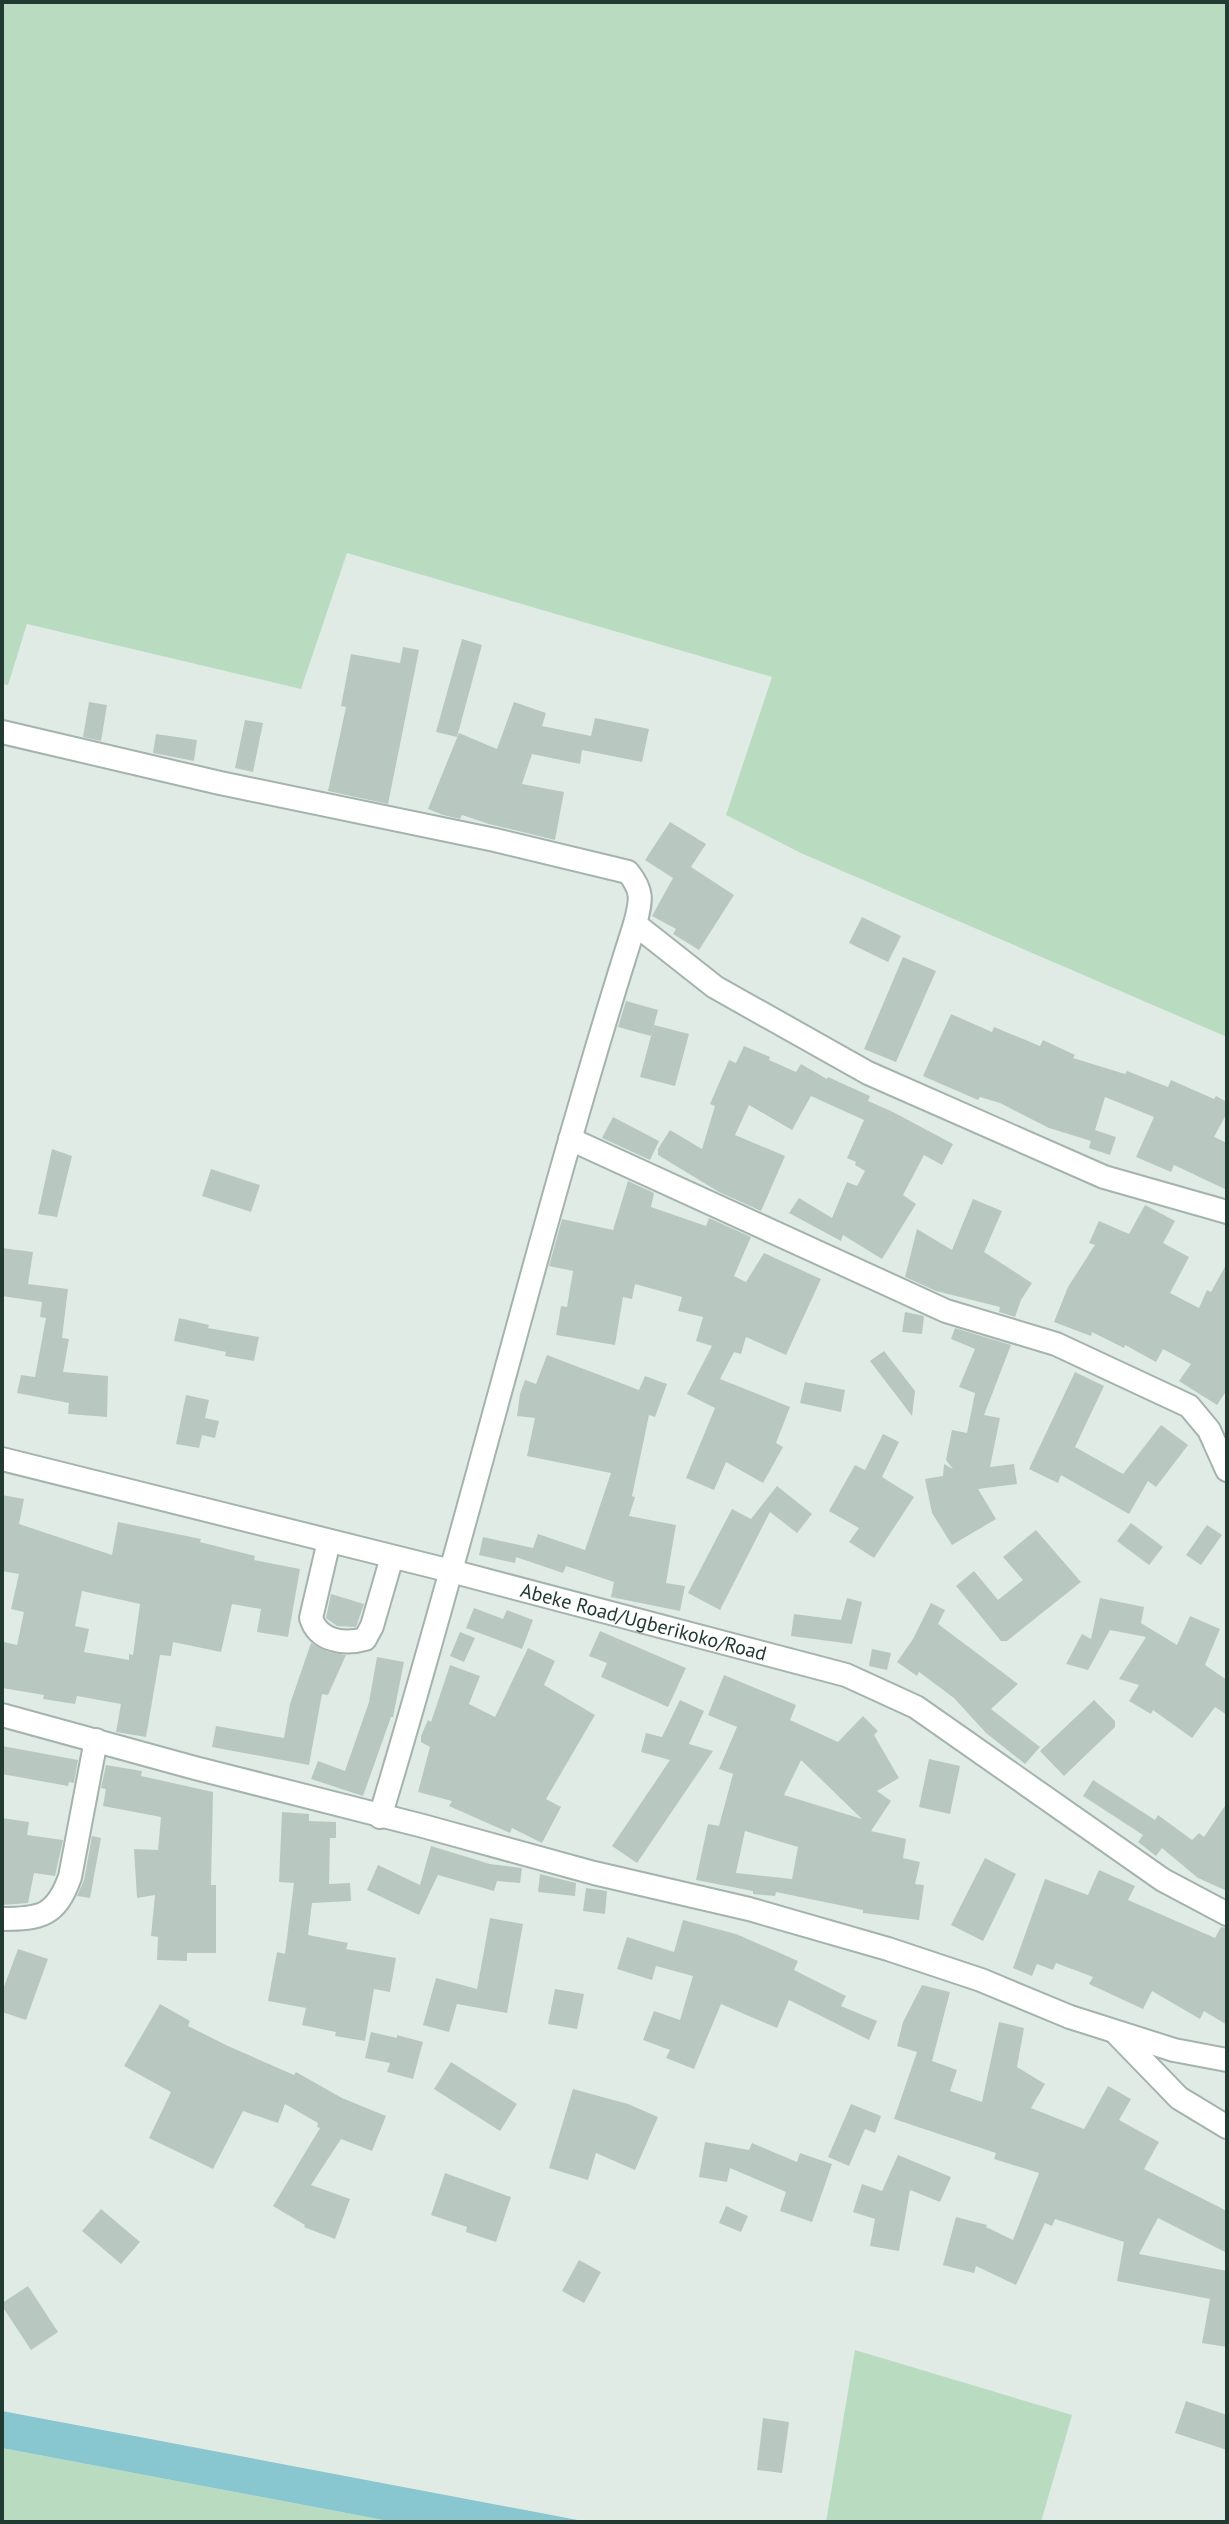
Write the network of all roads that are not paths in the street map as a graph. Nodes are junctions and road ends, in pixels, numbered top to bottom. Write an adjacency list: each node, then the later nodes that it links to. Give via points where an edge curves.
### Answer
1 (2, 732): 2 (street, via 628,872 641,900)
2 (635, 924): 3 (street); 4 (street, via 715,987 868,1073 1104,1177)
3 (570, 1139): 6 (street, via 946,1311 1056,1344 1189,1406 1209,1430); 9 (street)
4 (1227, 1212)
5 (2, 1459): 7 (street, Abeke Road/Ugberikoko/Road)
6 (1227, 1470)
7 (329, 1541): 8 (street, Abeke Road/Ugberikoko/Road); 8 (street, via 311,1618 314,1627 337,1641 365,1639)
8 (392, 1557): 9 (street, Abeke Road/Ugberikoko/Road)
9 (451, 1571): 12 (street); 13 (street, Abeke Road/Ugberikoko/Road, via 846,1675 916,1707 1163,1880)
10 (2, 1715): 11 (street)
11 (96, 1740): 12 (street); 14 (street, via 63,1895 34,1919)
12 (380, 1817): 15 (street, via 888,1949)
13 (1227, 1914)
14 (2, 1919)
15 (1113, 2031): 16 (street); 17 (street, via 1179,2098)
16 (1227, 2060)
17 (1227, 2127)

